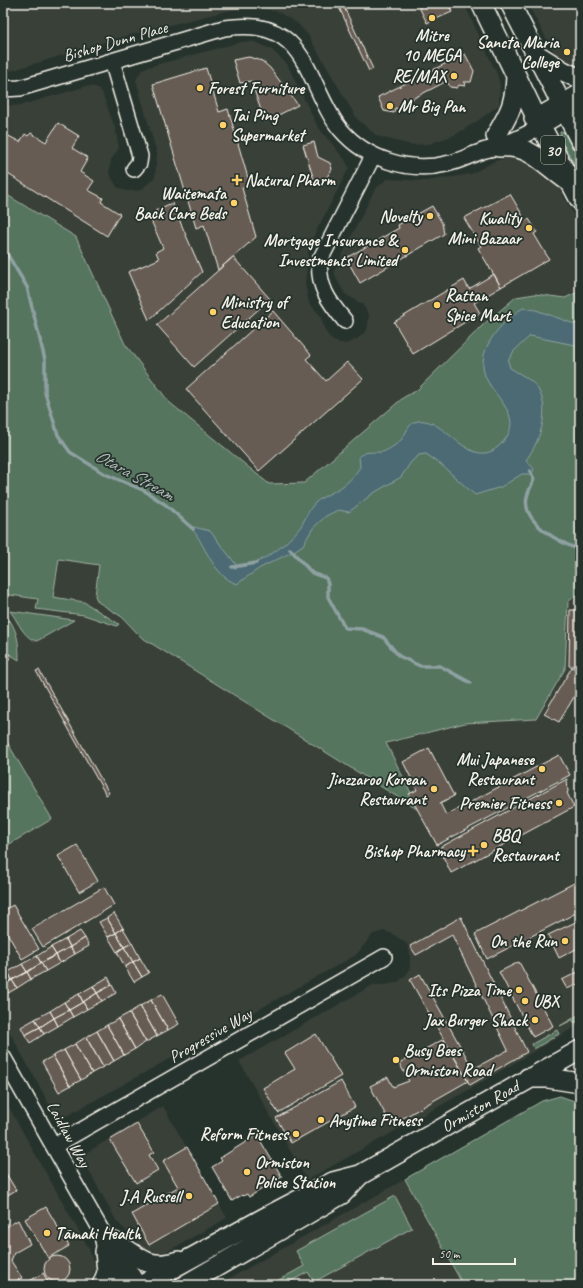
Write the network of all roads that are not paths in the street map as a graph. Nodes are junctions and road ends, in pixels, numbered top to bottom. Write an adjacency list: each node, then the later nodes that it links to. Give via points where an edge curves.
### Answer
1 (481, 3): 5 (main road, 30)
2 (510, 3): 3 (main road, 30)
3 (536, 54): 6 (main road); 9 (main road, 30)
4 (112, 61): 7 (street, Bishop Dunn Place, via 20,88); 13 (street, Bishop Dunn Place, via 224,28 242,25 268,30 289,42 300,55 333,119 351,140); 14 (street, via 140,156 139,163)
5 (516, 75): 10 (main road, 30); 12 (main road, via 514,102)
6 (580, 79)
7 (3, 89)
8 (580, 92): 9 (street, Bishop Dunn Place)
9 (569, 106): 10 (street, Bishop Dunn Place); 11 (main road, 30)
10 (538, 121): 12 (street, Bishop Dunn Place); 15 (main road, 30)
11 (580, 140)
12 (498, 142): 13 (street, Bishop Dunn Place, via 460,160 436,166 404,164); 15 (main road, via 529,151)
13 (373, 156): 17 (street, via 320,260 319,275 324,290)
14 (134, 169)
15 (570, 183): 16 (main road, 30)
16 (580, 200)
17 (345, 321)
18 (384, 957): 23 (street, Progressive Way)
19 (580, 1050): 21 (main road, Ormiston Road)
20 (3, 1057): 23 (street, Laidlaw Way)
21 (528, 1078): 22 (main road); 24 (main road, Ormiston Road)
22 (580, 1083)
23 (54, 1146): 25 (street, Laidlaw Way)
24 (360, 1175): 26 (main road, Ormiston Road, via 334,1182); 27 (main road, Ormiston Road, via 342,1194)
25 (107, 1241): 26 (main road, via 155,1265 164,1265); 28 (main road, via 107,1273); 29 (street, Laidlaw Way); 30 (street, Laidlaw Way)
26 (194, 1256): 31 (main road, Ormiston Road)
27 (192, 1282)
28 (102, 1285)
29 (125, 1285)
30 (138, 1285)
31 (142, 1285)

